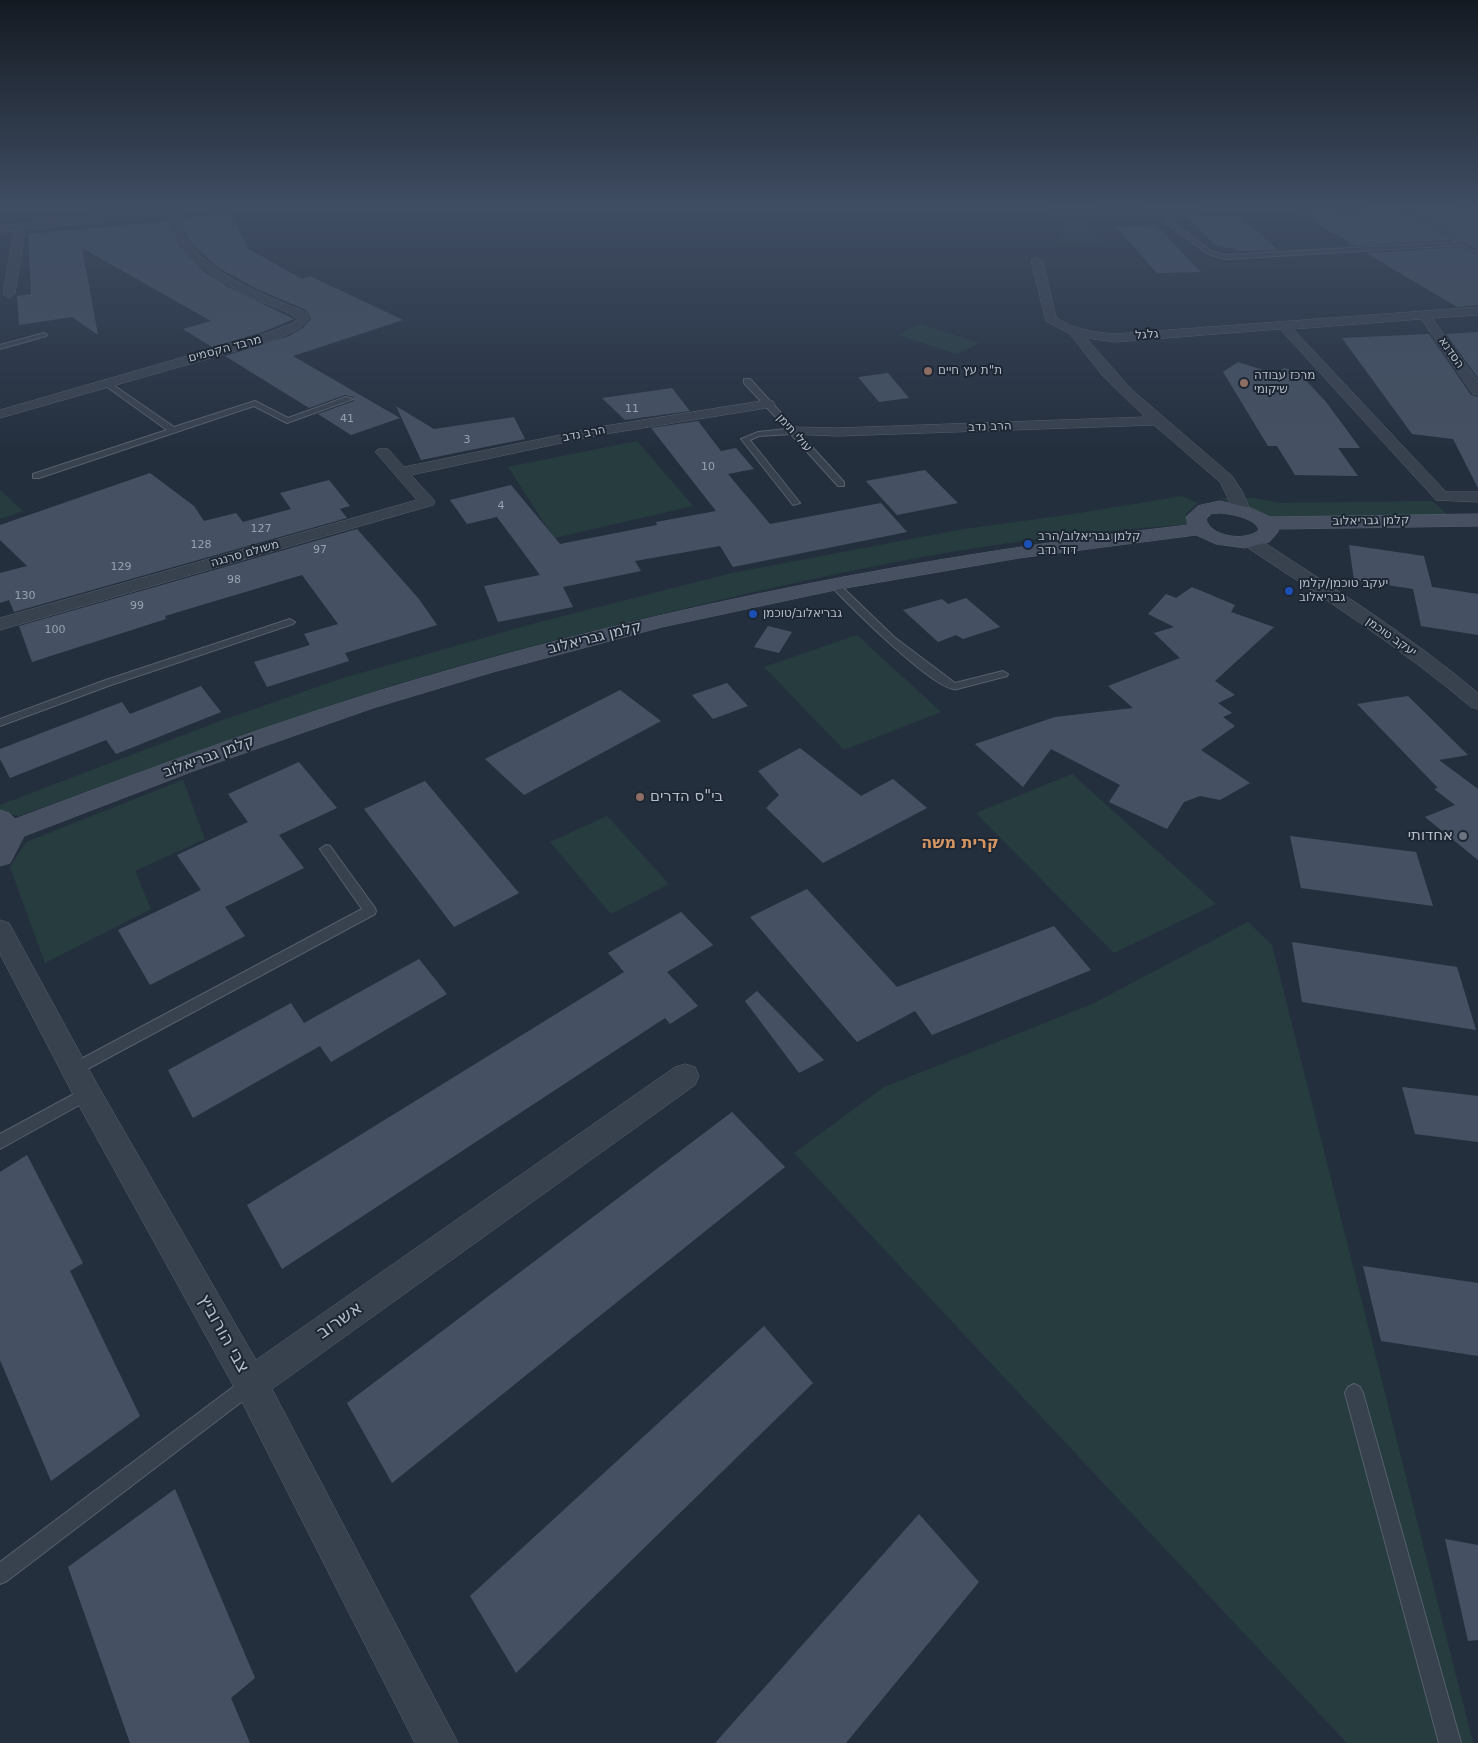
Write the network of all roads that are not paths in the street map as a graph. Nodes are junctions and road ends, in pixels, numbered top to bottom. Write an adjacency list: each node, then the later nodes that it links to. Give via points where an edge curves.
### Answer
1 (10, 285): 4 (street)
2 (239, 285): 11 (street, מרבד הקסמים, via 301,315 302,319 297,326 269,336)
3 (1043, 285): 8 (street, via 1050,318)
4 (9, 294)
5 (1478, 311): 6 (street, גלגל)
6 (1424, 315): 7 (street, גלגל); 13 (street, הסדנא)
7 (1283, 325): 8 (street, גלגל, via 1115,338); 24 (street, via 1442,497)
8 (1075, 332): 17 (street, via 1096,360)
9 (44, 335): 10 (lane)
10 (0, 347)
11 (106, 382): 16 (street, מרבד הקסמים); 18 (lane)
12 (747, 382): 15 (lane, עולי תימן)
13 (1478, 391)
14 (349, 400): 18 (lane, via 287,420 255,403)
15 (768, 404): 19 (lane, עולי תימן); 21 (street, הרב נדב, via 598,431)
16 (0, 414)
17 (1158, 420): 19 (street, הרב נדב); 26 (street, via 1226,479)
18 (173, 430): 22 (lane)
19 (793, 431): 23 (lane, עולי תימן); 25 (lane, via 758,434 745,439)
20 (383, 452): 21 (street, משולם סרנגה)
21 (401, 472): 33 (street, משולם סרנגה, via 426,502)
22 (36, 476)
23 (841, 484)
24 (1478, 497)
25 (796, 503)
26 (1242, 510): 28 (street); 29 (street, via 1220,507 1205,510 1196,517)
27 (1478, 520): 28 (street, קלמן גבריאלוב)
28 (1264, 523): 30 (street, via 1266,534)
29 (1200, 529): 30 (street, via 1221,539); 31 (street, קלמן גבריאלוב, via 1083,541)
30 (1251, 542): 35 (street, יעקב טוכמן)
31 (833, 583): 34 (lane, via 872,624 918,664 953,687); 37 (street, קלמן גבריאלוב, via 584,639 408,690)
32 (290, 622): 36 (lane, via 107,683)
33 (0, 624)
34 (1003, 674)
35 (1476, 699)
36 (0, 723)
37 (6, 825): 39 (street, via 11,839)
38 (326, 849): 42 (lane, via 370,911)
39 (0, 856)
40 (0, 930): 42 (street, צבי הורוביץ)
41 (685, 1076): 44 (street, אשרוב)
42 (81, 1081): 43 (lane); 44 (street, צבי הורוביץ)
43 (0, 1142)
44 (251, 1384): 46 (lane, אשרוב); 47 (street, צבי הורוביץ)
45 (1354, 1392): 48 (lane)
46 (0, 1574)
47 (437, 1743)
48 (1450, 1743)

